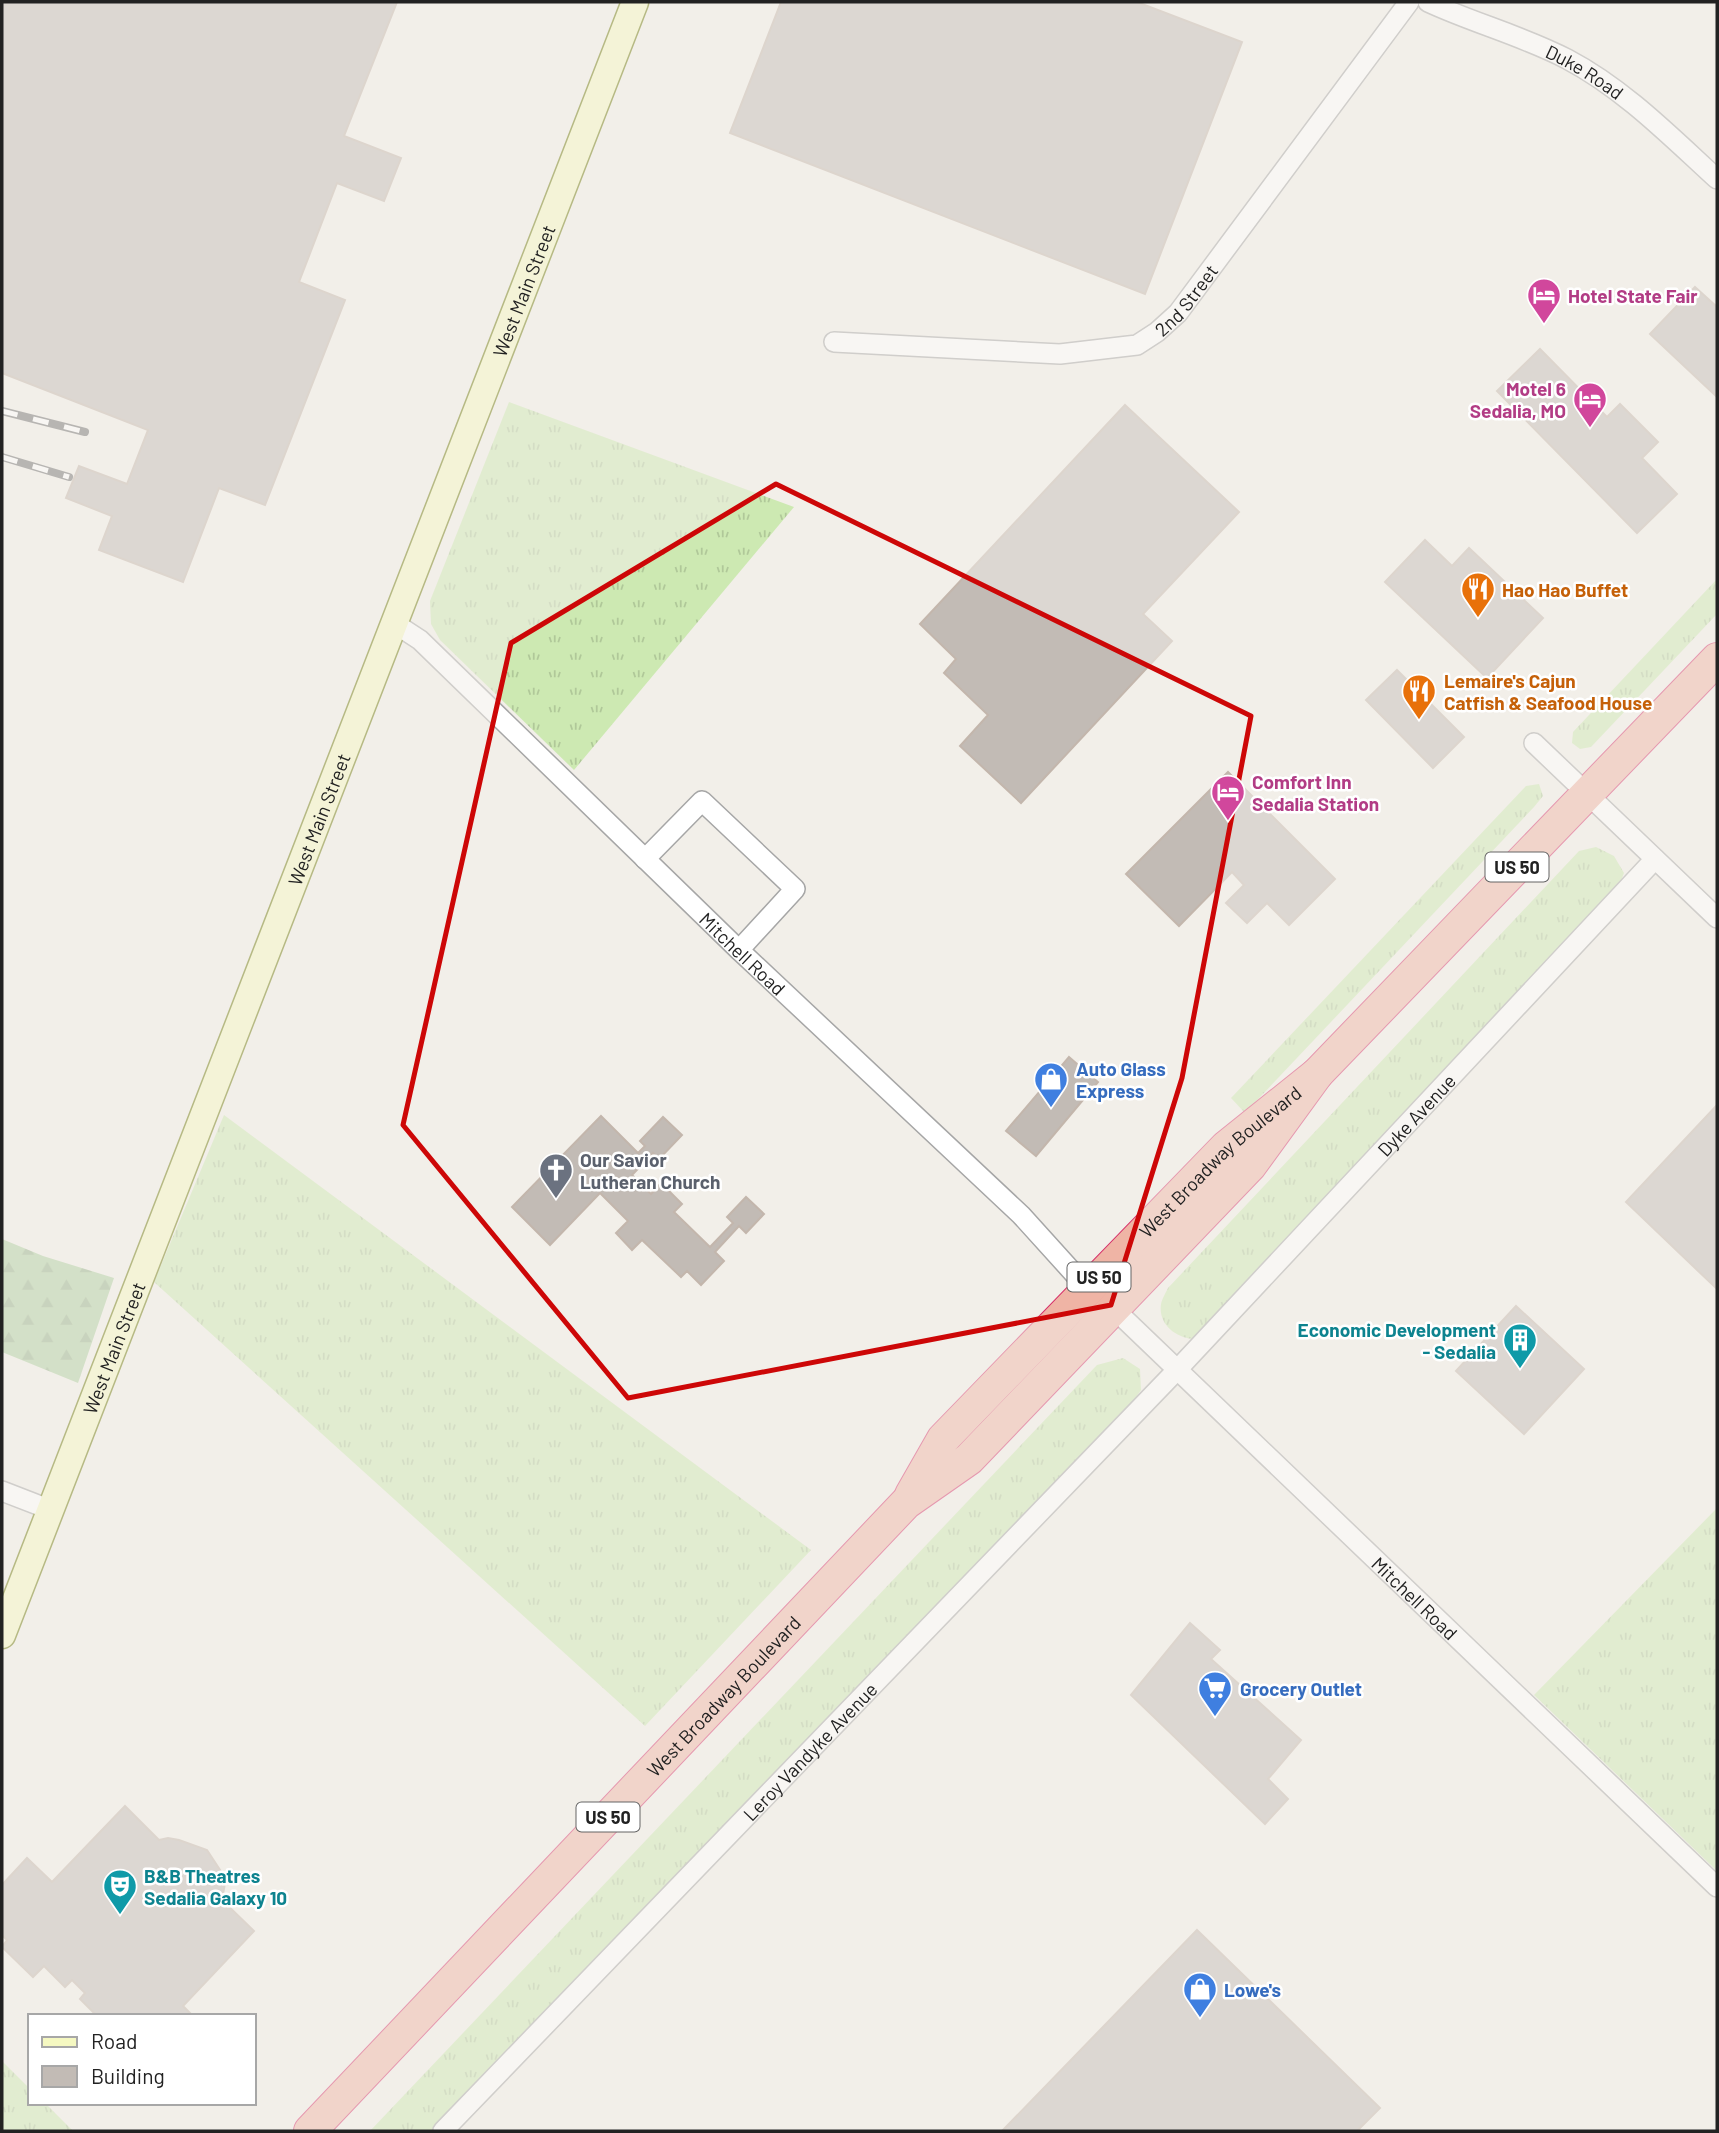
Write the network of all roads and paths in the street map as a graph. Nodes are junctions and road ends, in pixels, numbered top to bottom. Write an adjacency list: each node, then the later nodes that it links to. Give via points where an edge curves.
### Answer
1 (635, 2): 6 (main road, West Main Street)
2 (1409, 2): 5 (street, 2nd Street, via 1178,313 1137,345 1060,354)
3 (1428, 2): 4 (street, Duke Road, via 1587,70 1632,103)
4 (1717, 179)
5 (834, 342)
6 (394, 623): 10 (street, Mitchell Road, via 419,640); 17 (main road, West Main Street)
7 (1717, 659): 9 (highway, West Broadway Boulevard / US 50)
8 (1534, 743): 9 (street)
9 (1587, 795): 11 (street); 14 (highway, West Broadway Boulevard / US 50, via 1317,1074 1250,1166)
10 (645, 859): 13 (street, Mitchell Road); 13 (street, via 702,801 795,889)
11 (1655, 859): 12 (street); 15 (street, Dyke Avenue)
12 (1717, 918)
13 (739, 950): 14 (street, Mitchell Road, via 1021,1214)
14 (1100, 1298): 15 (street, Mitchell Road); 20 (highway, West Broadway Boulevard / US 50, via 969,1459 906,1503)
15 (1176, 1371): 19 (street, Mitchell Road); 21 (street, Leroy Vandyke Avenue)
16 (2, 1491): 17 (street)
17 (51, 1510): 18 (main road, West Main Street)
18 (2, 1635)
19 (1717, 1887)
20 (310, 2131)
21 (443, 2131)

